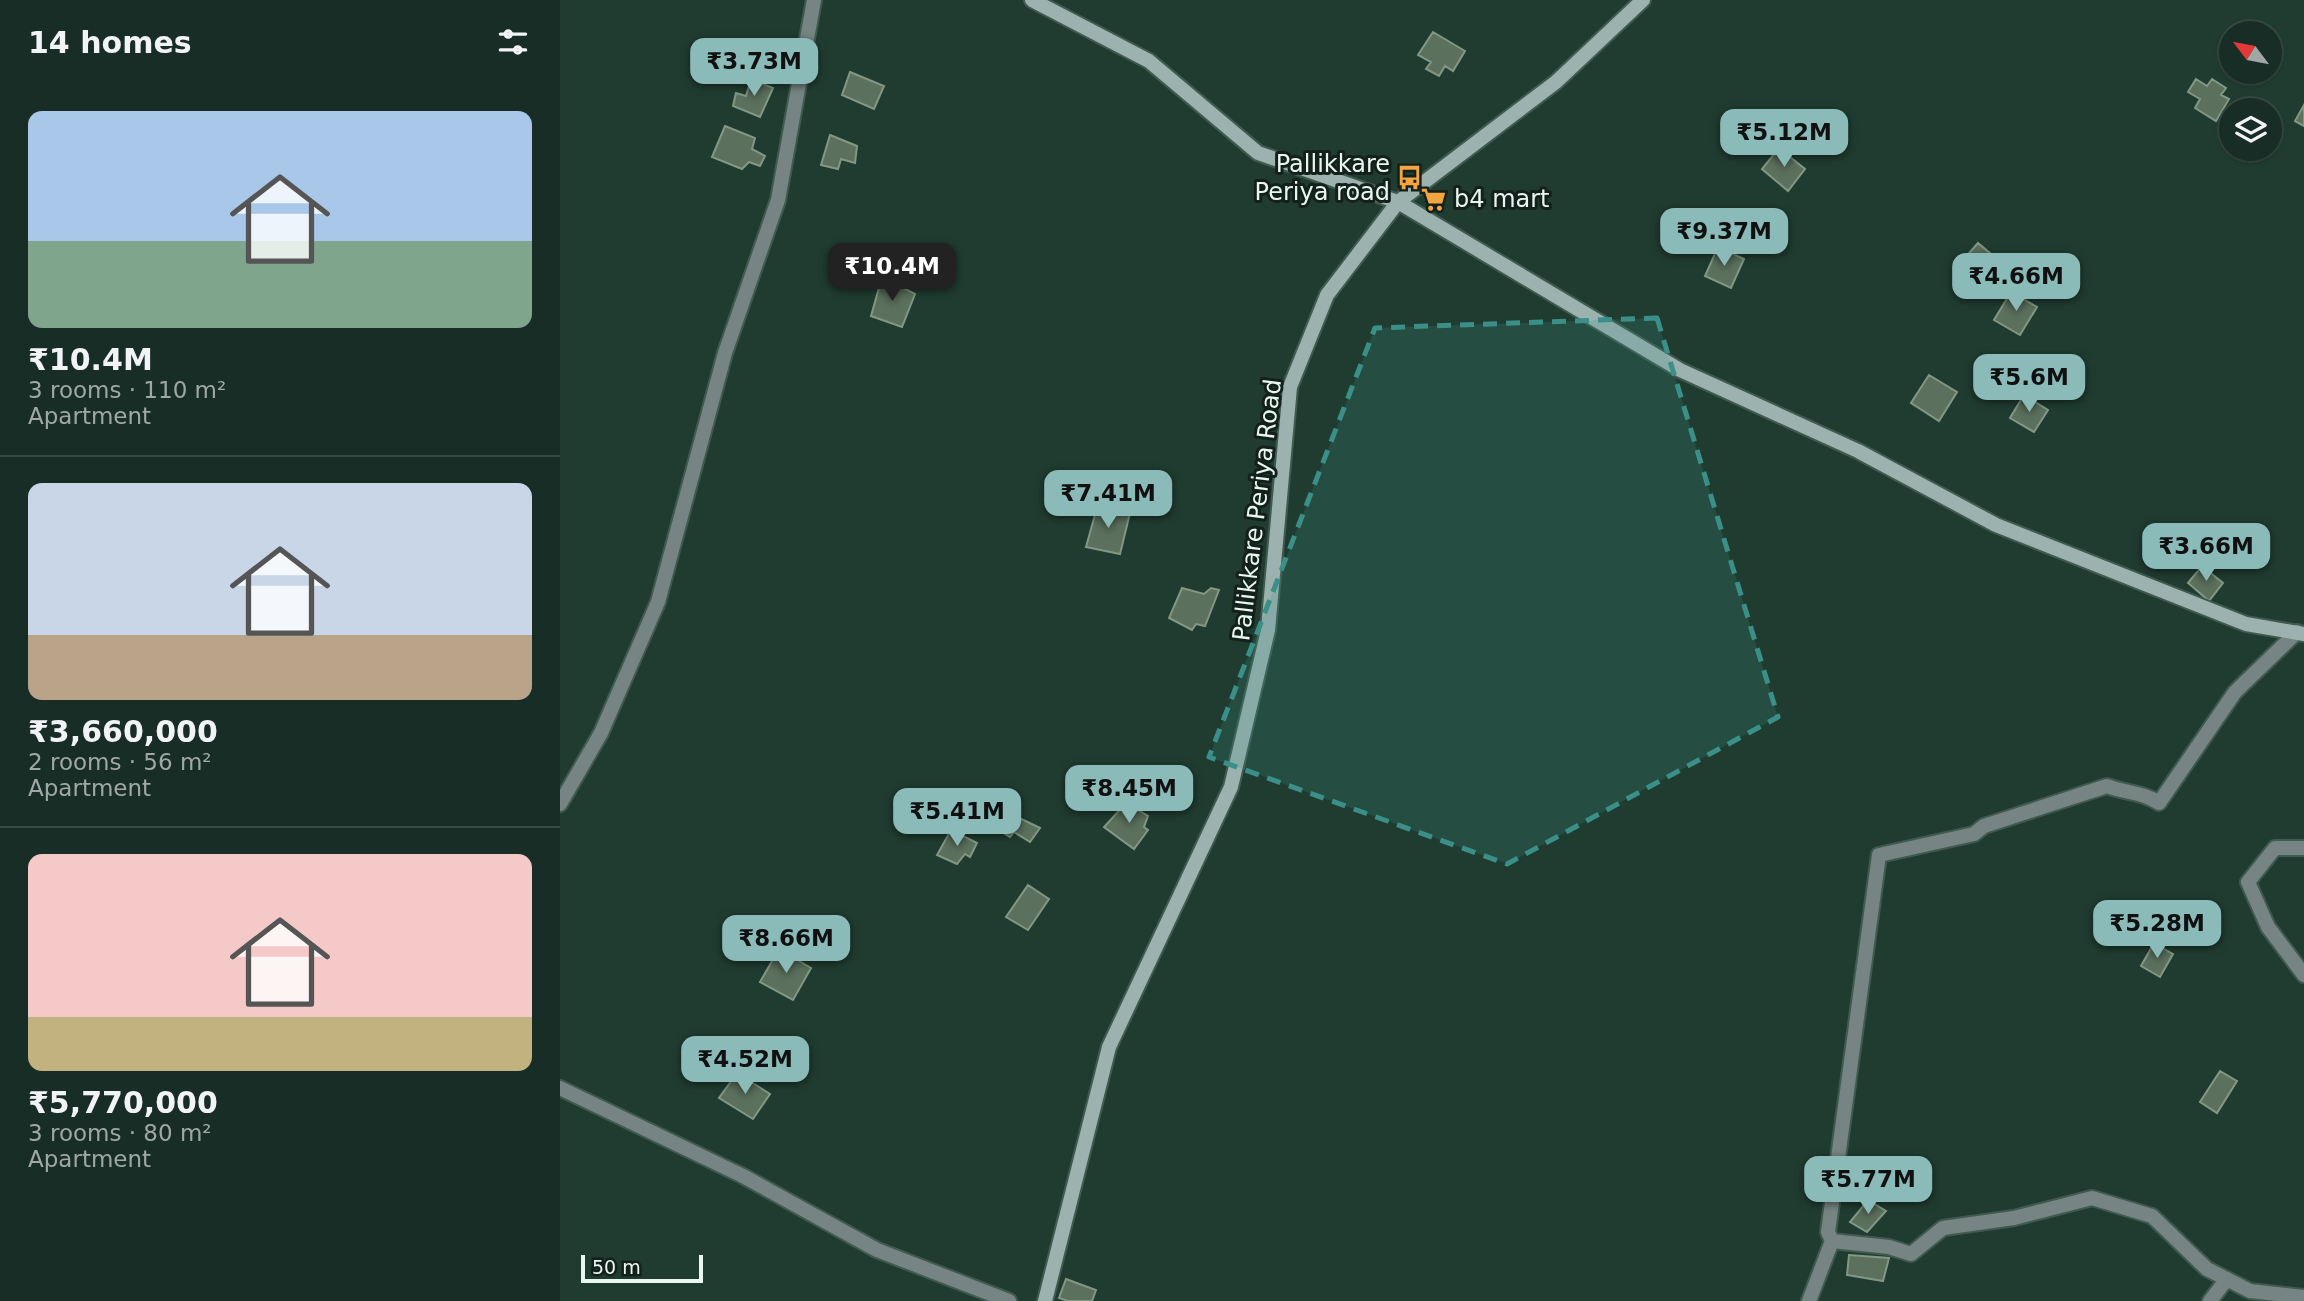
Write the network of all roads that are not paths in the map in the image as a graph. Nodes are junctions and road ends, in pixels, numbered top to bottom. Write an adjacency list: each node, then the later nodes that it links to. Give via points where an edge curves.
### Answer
1 (814, 0): 6 (street, via 778,200 725,352 658,602 601,733)
2 (1032, 0): 4 (main road, via 1149,61 1258,153)
3 (1643, 0): 4 (main road, Pallikkare Periya Road, via 1556,82)
4 (1398, 202): 5 (main road, via 1680,370 1858,451 1996,525 2246,624); 14 (main road, Pallikkare Periya Road, via 1327,295 1290,387 1268,630 1231,787 1109,1047)
5 (2301, 633): 10 (street, via 2235,692 2159,803 2147,794 2123,793 2106,786 1984,826 1974,834 1879,855 1828,1232)
6 (560, 804)
7 (2304, 848): 8 (street, via 2275,848 2248,882 2268,927)
8 (2304, 975)
9 (560, 1088): 13 (street, via 743,1175 877,1250)
10 (1832, 1241): 11 (street, via 1911,1254 1943,1228 2014,1218 2092,1198 2152,1216 2207,1269); 15 (street)
11 (2227, 1279): 12 (street, via 2250,1291); 16 (street)
12 (2304, 1297)
13 (1009, 1301)
14 (1045, 1301)
15 (1809, 1301)
16 (2210, 1301)

